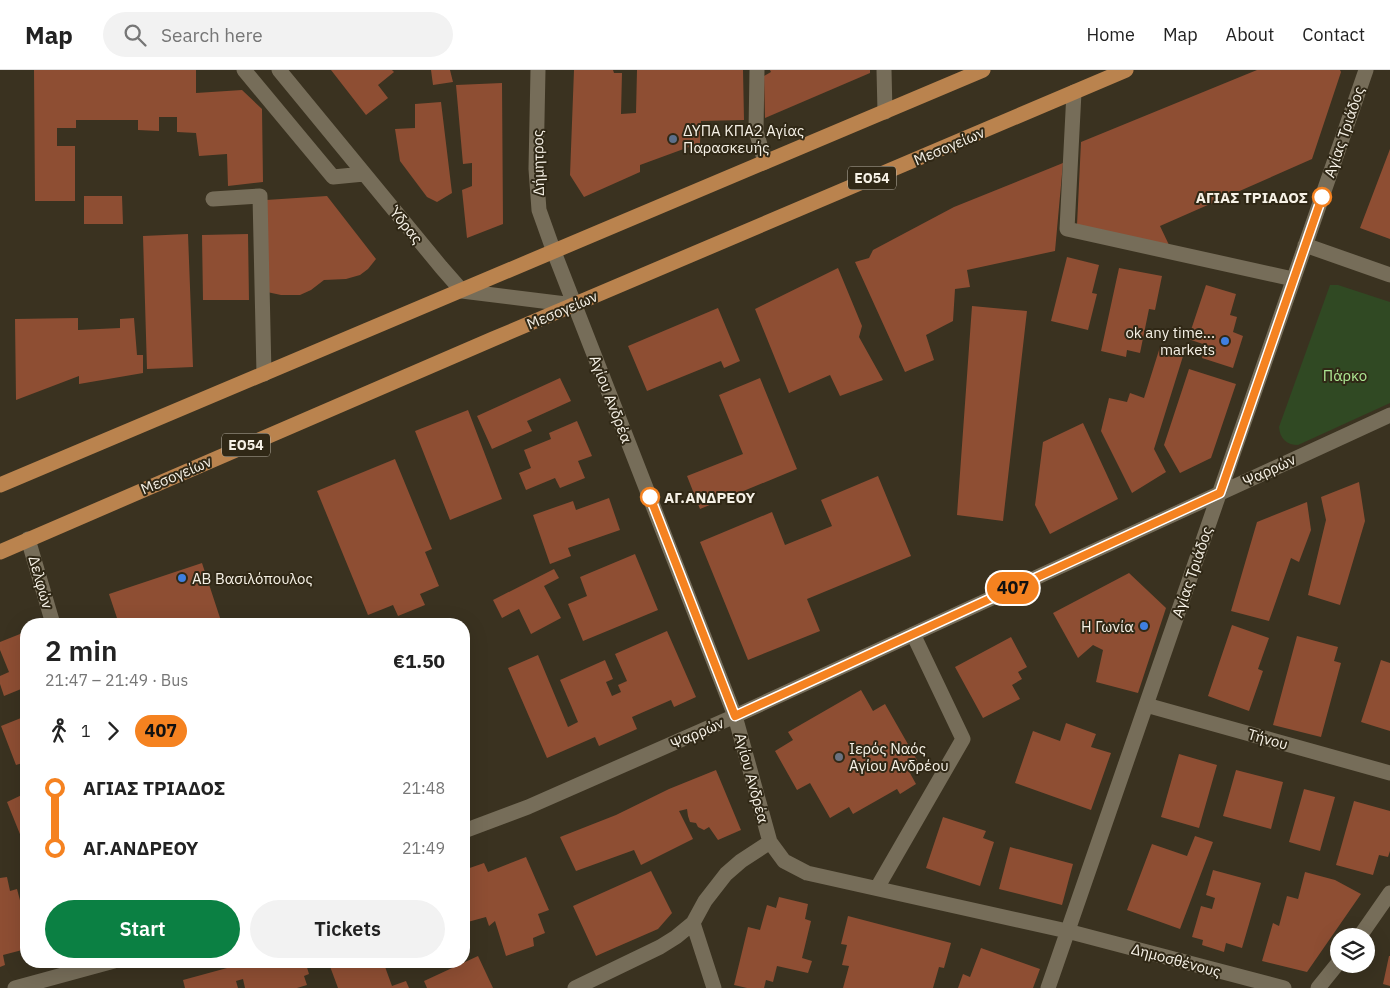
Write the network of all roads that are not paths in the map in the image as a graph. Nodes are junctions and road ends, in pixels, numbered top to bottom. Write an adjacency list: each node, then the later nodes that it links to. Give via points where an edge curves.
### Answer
1 (244, 70): 12 (street, via 333,177)
2 (279, 70): 12 (street, Ύδρας)
3 (538, 70): 15 (street, Δήμητρος, via 536,169 539,210)
4 (757, 70): 11 (street, via 756,132)
5 (884, 70): 10 (street)
6 (983, 70): 10 (main road)
7 (1126, 70): 9 (main road, Μεσογείων / ΕΟ54)
8 (1366, 70): 14 (street, Αγίας Τριάδος)
9 (1074, 92): 17 (street, via 1067,229); 19 (main road, Μεσογείων / ΕΟ54)
10 (885, 112): 11 (main road)
11 (765, 162): 15 (main road)
12 (364, 174): 18 (street, Ύδρας)
13 (213, 199): 20 (street, via 260,196)
14 (1305, 245): 16 (street); 17 (street, Αγίας Τριάδος)
15 (554, 252): 18 (main road); 19 (street, Αγίου Ανδρέα)
16 (1390, 275)
17 (1293, 279): 23 (street, Αγίας Τριάδος)
18 (462, 291): 19 (street); 20 (main road)
19 (574, 305): 24 (main road, Μεσογείων / ΕΟ54); 29 (street, Αγίου Ανδρέα)
20 (264, 374): 22 (main road)
21 (1390, 414): 23 (street, Ψαρρών)
22 (0, 485)
23 (1220, 493): 27 (street, Ψαρρών); 28 (street, Αγίας Τριάδος)
24 (28, 539): 25 (main road, Μεσογείων / ΕΟ54); 26 (street, Δελφών)
25 (0, 552)
26 (51, 618)
27 (913, 634): 29 (street, Ψαρρών); 33 (street, via 963,739)
28 (1146, 705): 30 (street, Τήνου); 37 (street, Αγίας Τριάδος)
29 (735, 716): 31 (street, Ψαρρών, via 528,807); 32 (street, Αγίου Ανδρέα)
30 (1390, 773)
31 (470, 829)
32 (770, 842): 33 (street, Αγίου Ανδρέα, via 784,861 807,874); 35 (street, via 726,874)
33 (877, 888): 37 (street, Αγίου Ανδρέα)
34 (1390, 893): 36 (street)
35 (693, 923): 41 (street, via 660,947); 42 (street)
36 (1366, 928)
37 (1067, 931): 43 (street, Αγίας Τριάδος); 44 (street, Δημοσθένους)
38 (88, 968): 40 (street)
39 (1330, 973): 45 (street)
40 (15, 988)
41 (575, 988)
42 (714, 988)
43 (1048, 988)
44 (1284, 988)
45 (1318, 988)

